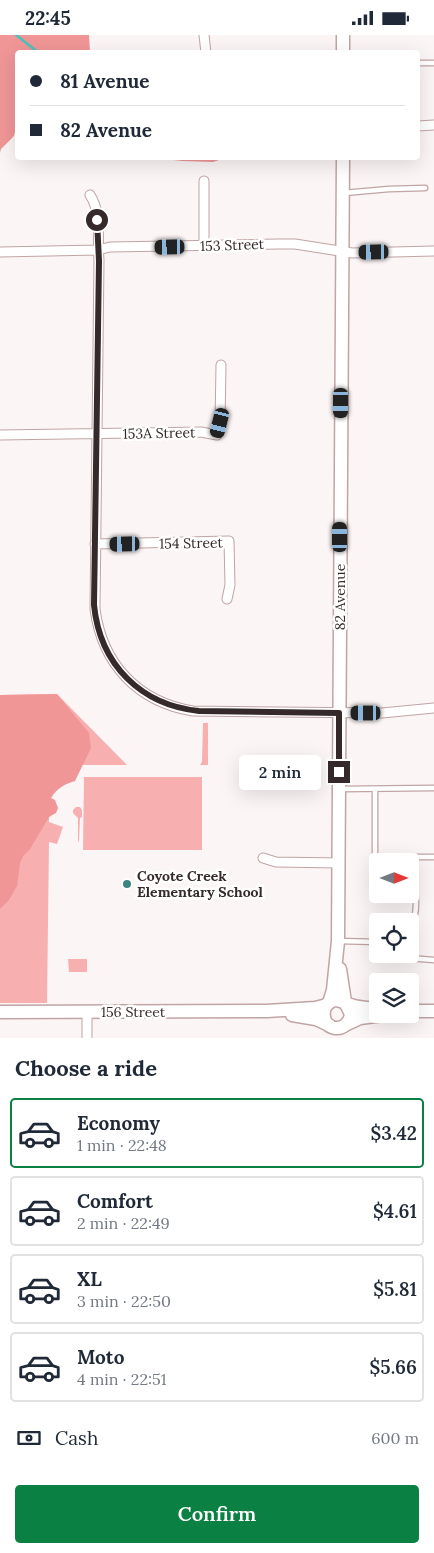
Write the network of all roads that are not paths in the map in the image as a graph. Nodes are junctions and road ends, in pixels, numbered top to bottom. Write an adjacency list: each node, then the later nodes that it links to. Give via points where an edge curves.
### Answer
1 (204, 35): 3 (street)
2 (343, 35): 4 (street)
3 (206, 50)
4 (343, 50)
5 (420, 63): 6 (lane)
6 (434, 63)
7 (434, 125): 8 (street)
8 (420, 126)
9 (343, 160): 12 (street, 82 Avenue)
10 (204, 181): 14 (street)
11 (425, 189): 12 (lane)
12 (343, 193): 17 (street, 82 Avenue)
13 (90, 195): 15 (street, via 97,213)
14 (204, 246): 15 (street, 153 Street, via 110,247); 17 (street, 153 Street, via 287,244)
15 (98, 250): 16 (street, 153 Street); 20 (street)
16 (0, 251)
17 (342, 251): 18 (street, 153 Street); 25 (street, 82 Avenue)
18 (434, 251)
19 (221, 365): 20 (street, 153A Street, via 217,435 201,432)
20 (97, 434): 21 (street, 153A Street); 22 (street)
21 (0, 435)
22 (95, 544): 23 (street, 154 Street, via 229,541 230,585); 25 (street, via 95,613 102,641 125,677 138,688 161,702 199,711)
23 (227, 599)
24 (434, 709): 25 (street)
25 (339, 713): 27 (street, 82 Avenue)
26 (434, 788): 28 (lane)
27 (339, 789): 28 (lane); 33 (street, 82 Avenue)
28 (375, 789): 29 (lane)
29 (375, 853)
30 (434, 857): 32 (lane)
31 (263, 858): 33 (street, via 276,862)
32 (419, 858)
33 (339, 863): 35 (street, 82 Avenue)
34 (369, 942): 35 (lane)
35 (338, 944): 38 (street, 82 Avenue); 39 (street, 82 Avenue)
36 (419, 959): 37 (lane)
37 (434, 960)
38 (346, 1003): 39 (street, via 338,1000); 40 (street); 47 (street, via 351,1014)
39 (328, 1004): 41 (street, 156 Street); 48 (street, via 324,1015)
40 (369, 1008)
41 (267, 1011): 45 (street, 156 Street); 48 (street, 156 Street, via 312,1018)
42 (419, 1011): 43 (street)
43 (434, 1011)
44 (0, 1012): 45 (street, 156 Street)
45 (87, 1012): 49 (street)
46 (369, 1017): 47 (street)
47 (346, 1024): 48 (street); 50 (street)
48 (331, 1030)
49 (87, 1038)
50 (342, 1038)

